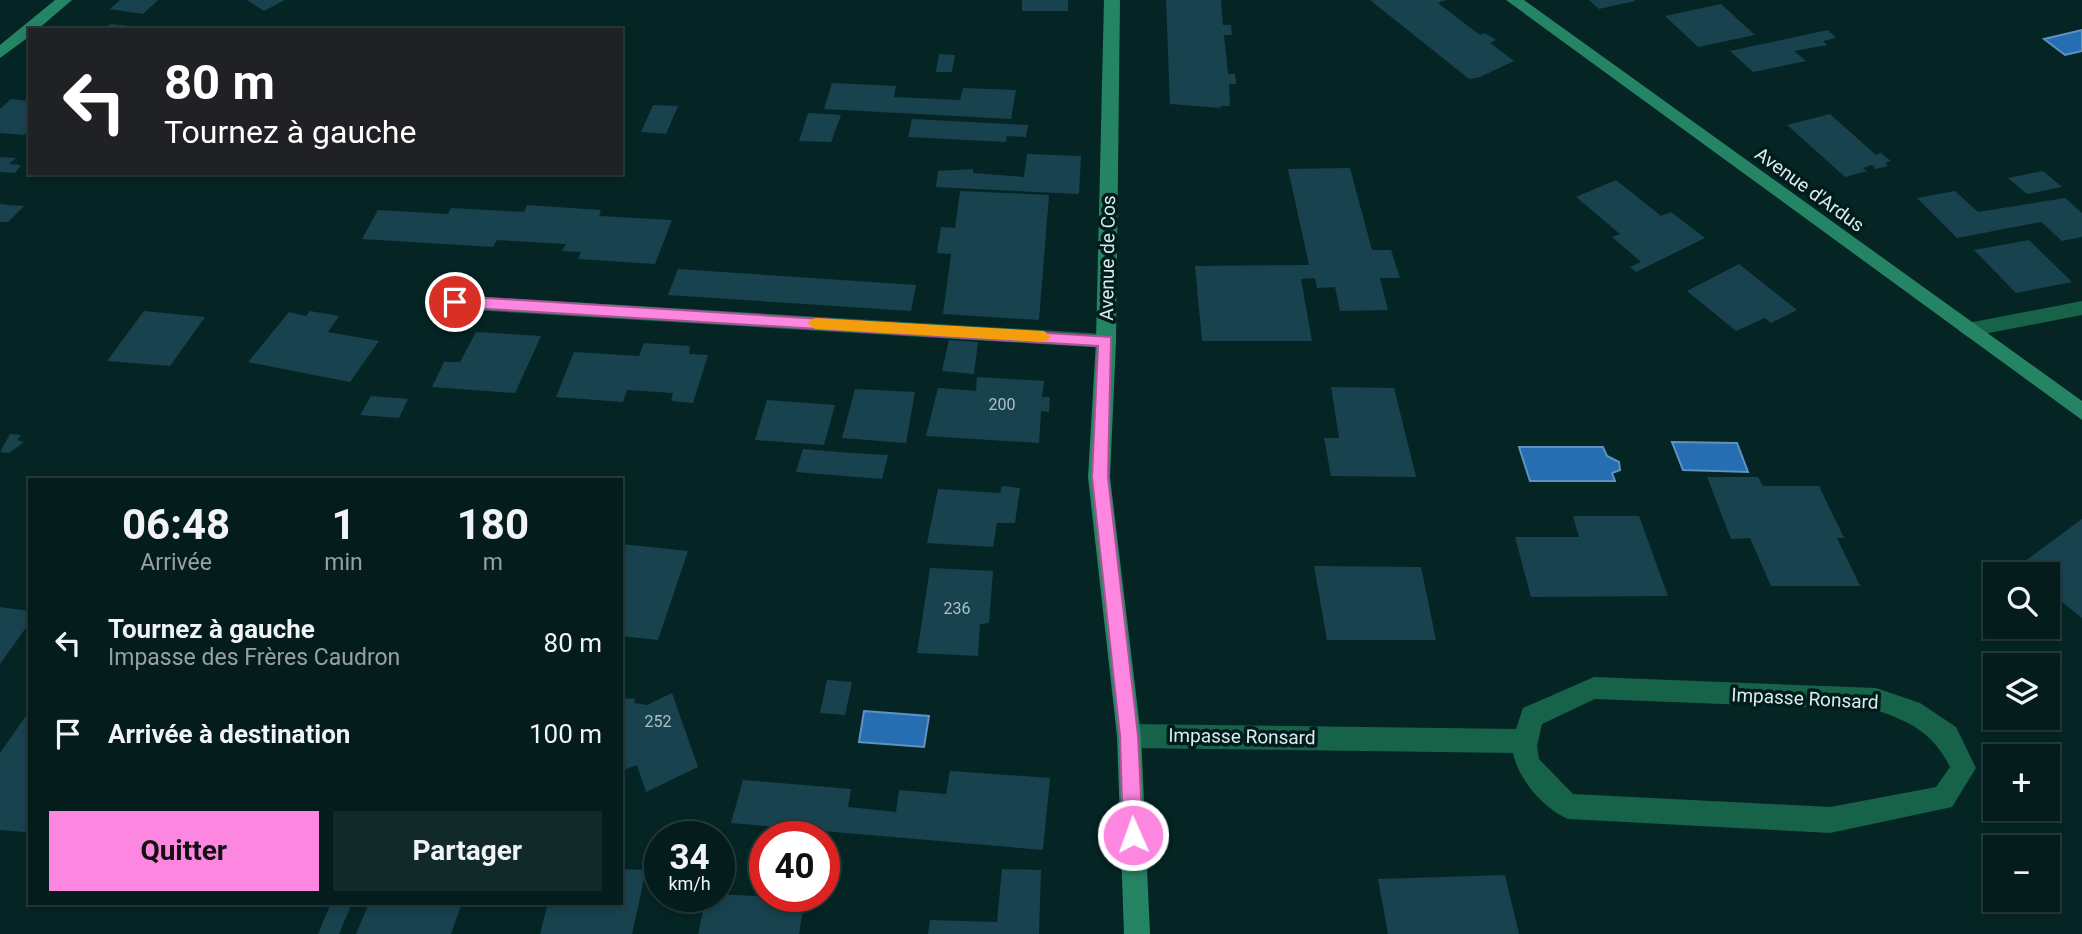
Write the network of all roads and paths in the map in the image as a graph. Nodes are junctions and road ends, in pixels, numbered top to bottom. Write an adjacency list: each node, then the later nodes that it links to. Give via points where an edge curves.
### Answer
1 (64, 0): 4 (street)
2 (1112, 0): 10 (street, Avenue de Cos)
3 (1514, 0): 9 (street, Avenue d'Ardus)
4 (30, 28)
5 (28, 30): 6 (street)
6 (0, 53)
7 (455, 302): 10 (street)
8 (2082, 308): 9 (street)
9 (1968, 330): 11 (street, Avenue d'Ardus)
10 (1106, 341): 12 (street, Avenue de Cos, via 1100,477)
11 (2082, 412)
12 (1129, 736): 13 (street, Impasse Ronsard); 14 (street, Avenue de Cos)
13 (1522, 741): 13 (street, Impasse Ronsard, via 1529,768 1568,806 1581,807 1830,820 1943,798 1964,768 1947,735 1911,711 1876,699 1594,688 1532,716)
14 (1137, 934)

